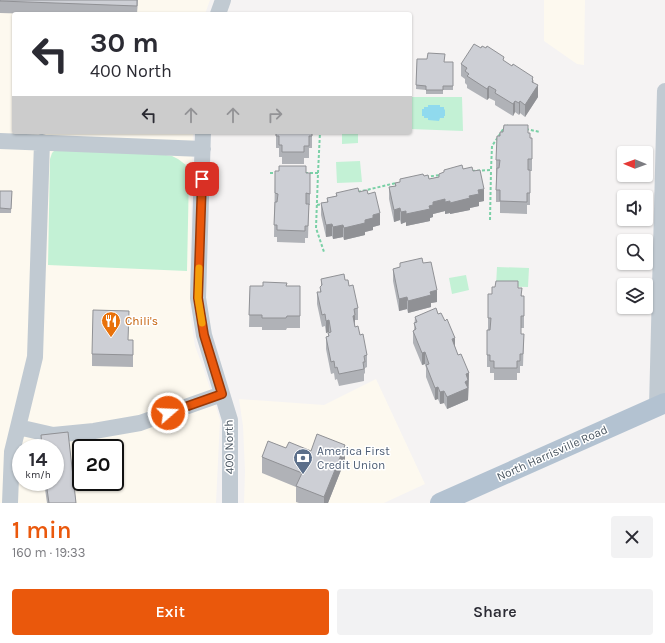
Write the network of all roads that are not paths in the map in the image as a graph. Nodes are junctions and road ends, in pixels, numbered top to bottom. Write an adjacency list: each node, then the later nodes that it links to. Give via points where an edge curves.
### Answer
1 (223, 0): 2 (street)
2 (219, 12)
3 (665, 91): 9 (street)
4 (203, 134): 7 (street, 400 North)
5 (0, 141): 6 (street)
6 (42, 142): 7 (street); 10 (street, via 35,357)
7 (203, 149): 8 (street, 400 North, via 198,298 204,335)
8 (222, 394): 10 (street, via 140,423 94,431 53,435); 12 (street, 400 North, via 230,420)
9 (661, 405): 13 (main road, North Harrisville Road)
10 (18, 427): 11 (street, via 12,452)
11 (10, 503)
12 (230, 503)
13 (440, 503)

